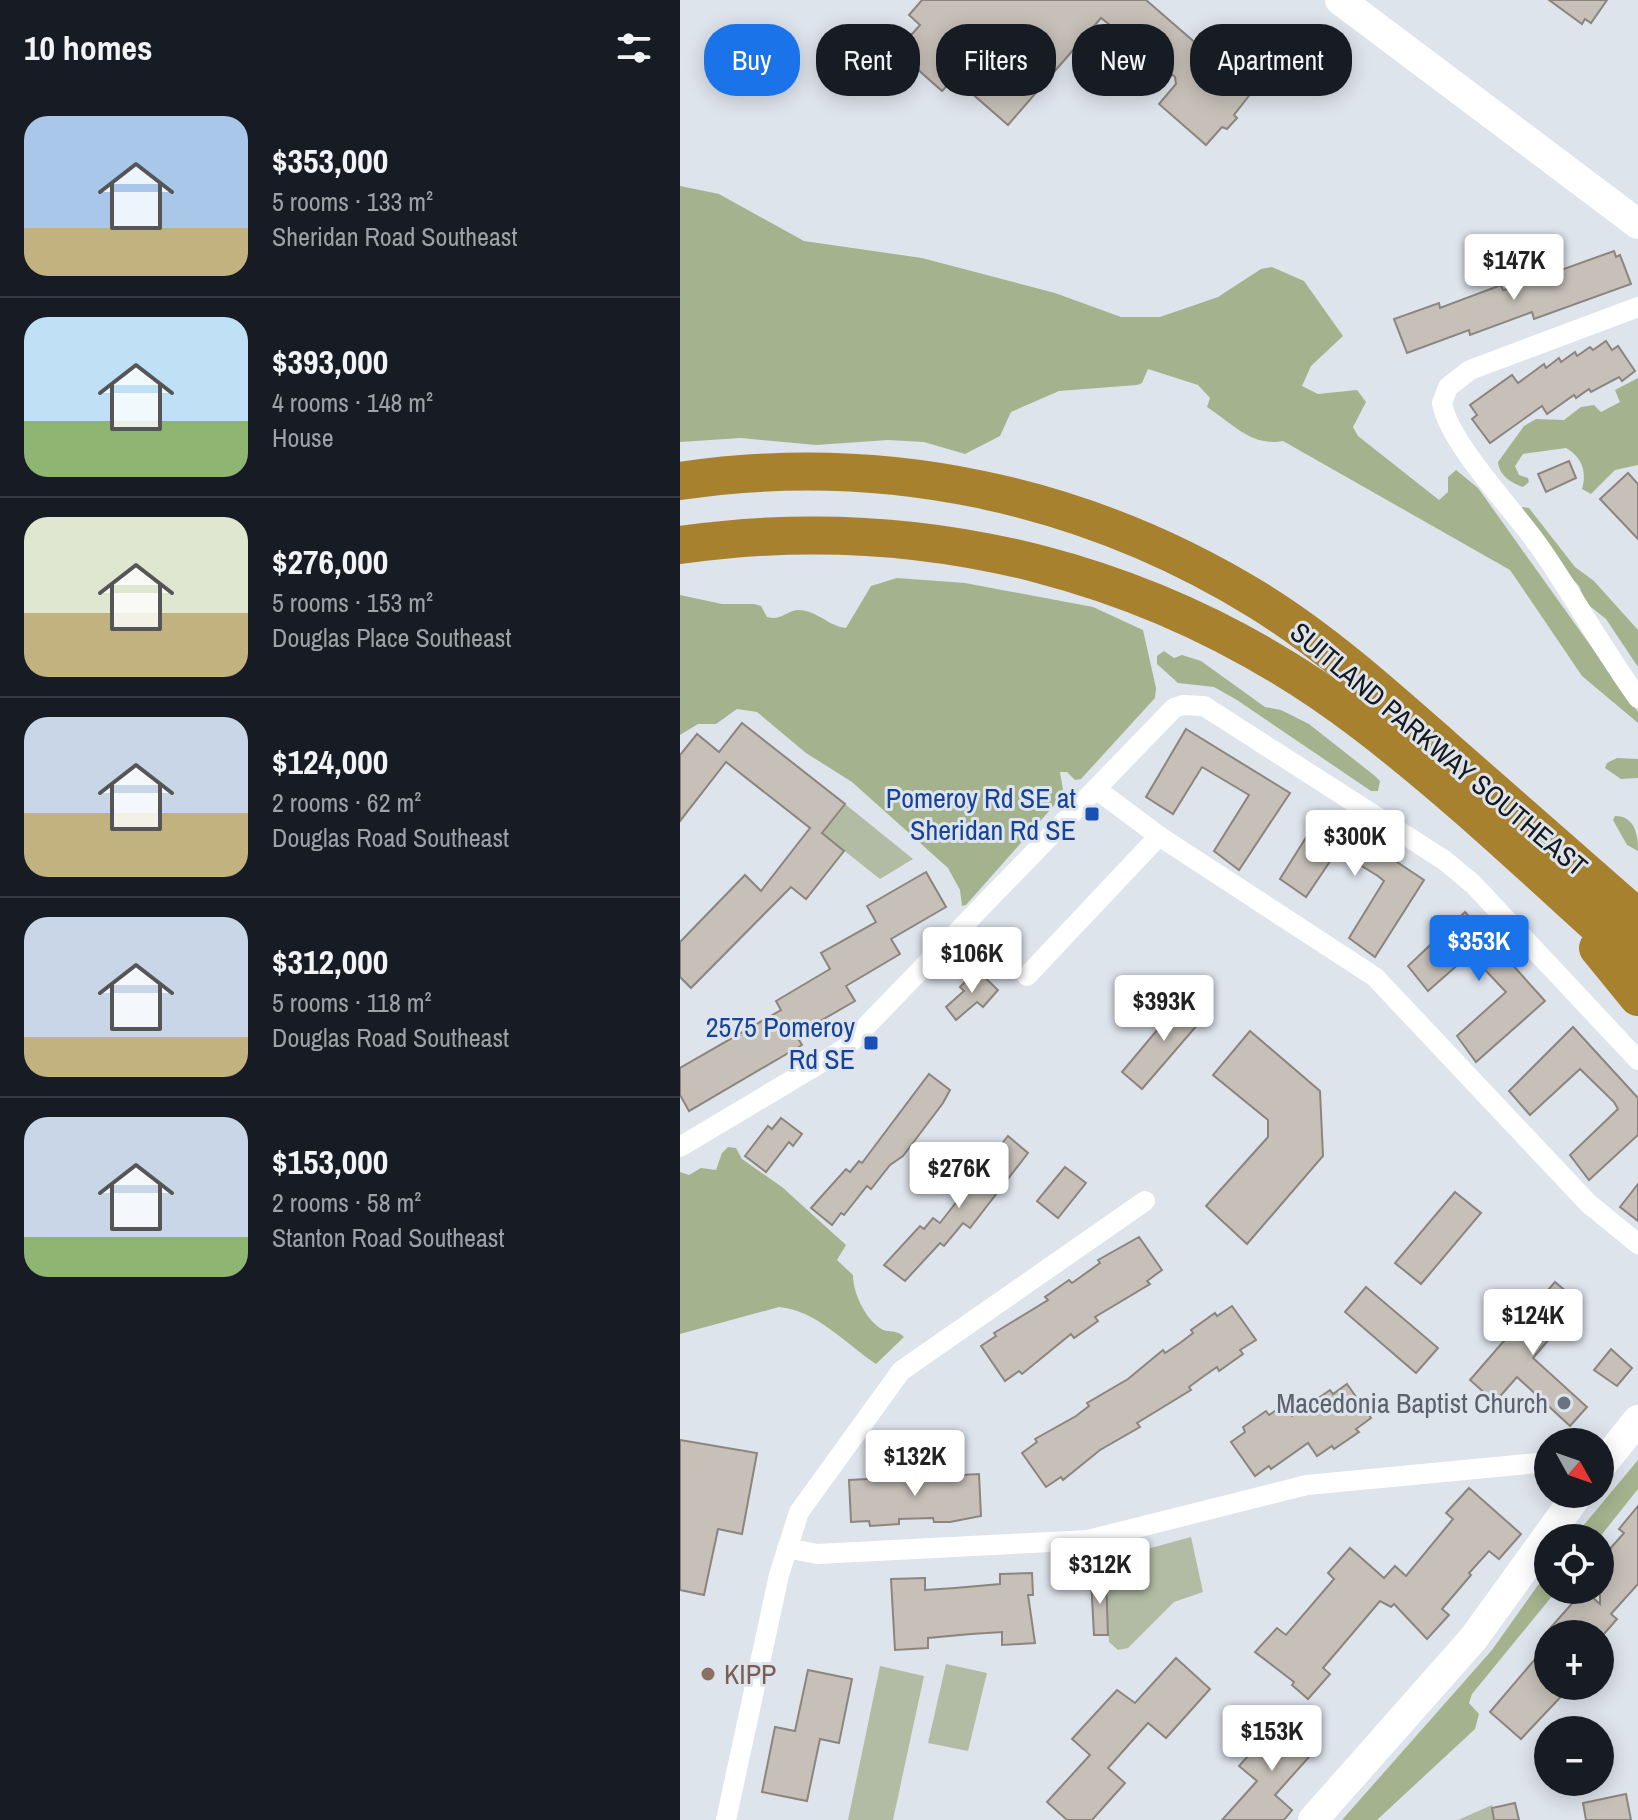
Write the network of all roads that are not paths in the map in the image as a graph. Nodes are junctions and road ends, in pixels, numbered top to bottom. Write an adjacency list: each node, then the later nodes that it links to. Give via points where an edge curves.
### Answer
1 (1340, 0): 2 (street)
2 (1638, 224)
3 (1638, 307): 6 (street, via 1461,376 1448,387 1442,403 1456,436 1539,546)
4 (680, 481): 10 (highway, SUITLAND PARKWAY SOUTHEAST, via 825,470 930,479 1062,509 1148,542 1259,601 1336,656)
5 (680, 545): 9 (highway, SUITLAND PARKWAY SOUTHEAST, via 784,534 891,537 990,550 1114,584 1203,622 1312,686 1389,743)
6 (1638, 698)
7 (1096, 789): 8 (street); 14 (street, via 1174,708 1204,706 1459,871); 15 (street, via 844,1049)
8 (1159, 836): 12 (street); 17 (street, via 1375,977 1588,1203)
9 (1515, 853): 11 (highway, SUITLAND PARKWAY SOUTHEAST); 13 (highway)
10 (1638, 918)
11 (1638, 962)
12 (1027, 976)
13 (1638, 997)
14 (1638, 1060)
15 (680, 1147)
16 (1145, 1201): 22 (street, via 901,1371 799,1512)
17 (1638, 1244)
18 (1638, 1420): 19 (street)
19 (1614, 1448)
20 (1534, 1463): 22 (street, via 1307,1485 1088,1540 826,1553)
21 (1568, 1508): 24 (street, via 1473,1639)
22 (787, 1548): 23 (street)
23 (726, 1820)
24 (1313, 1820)

